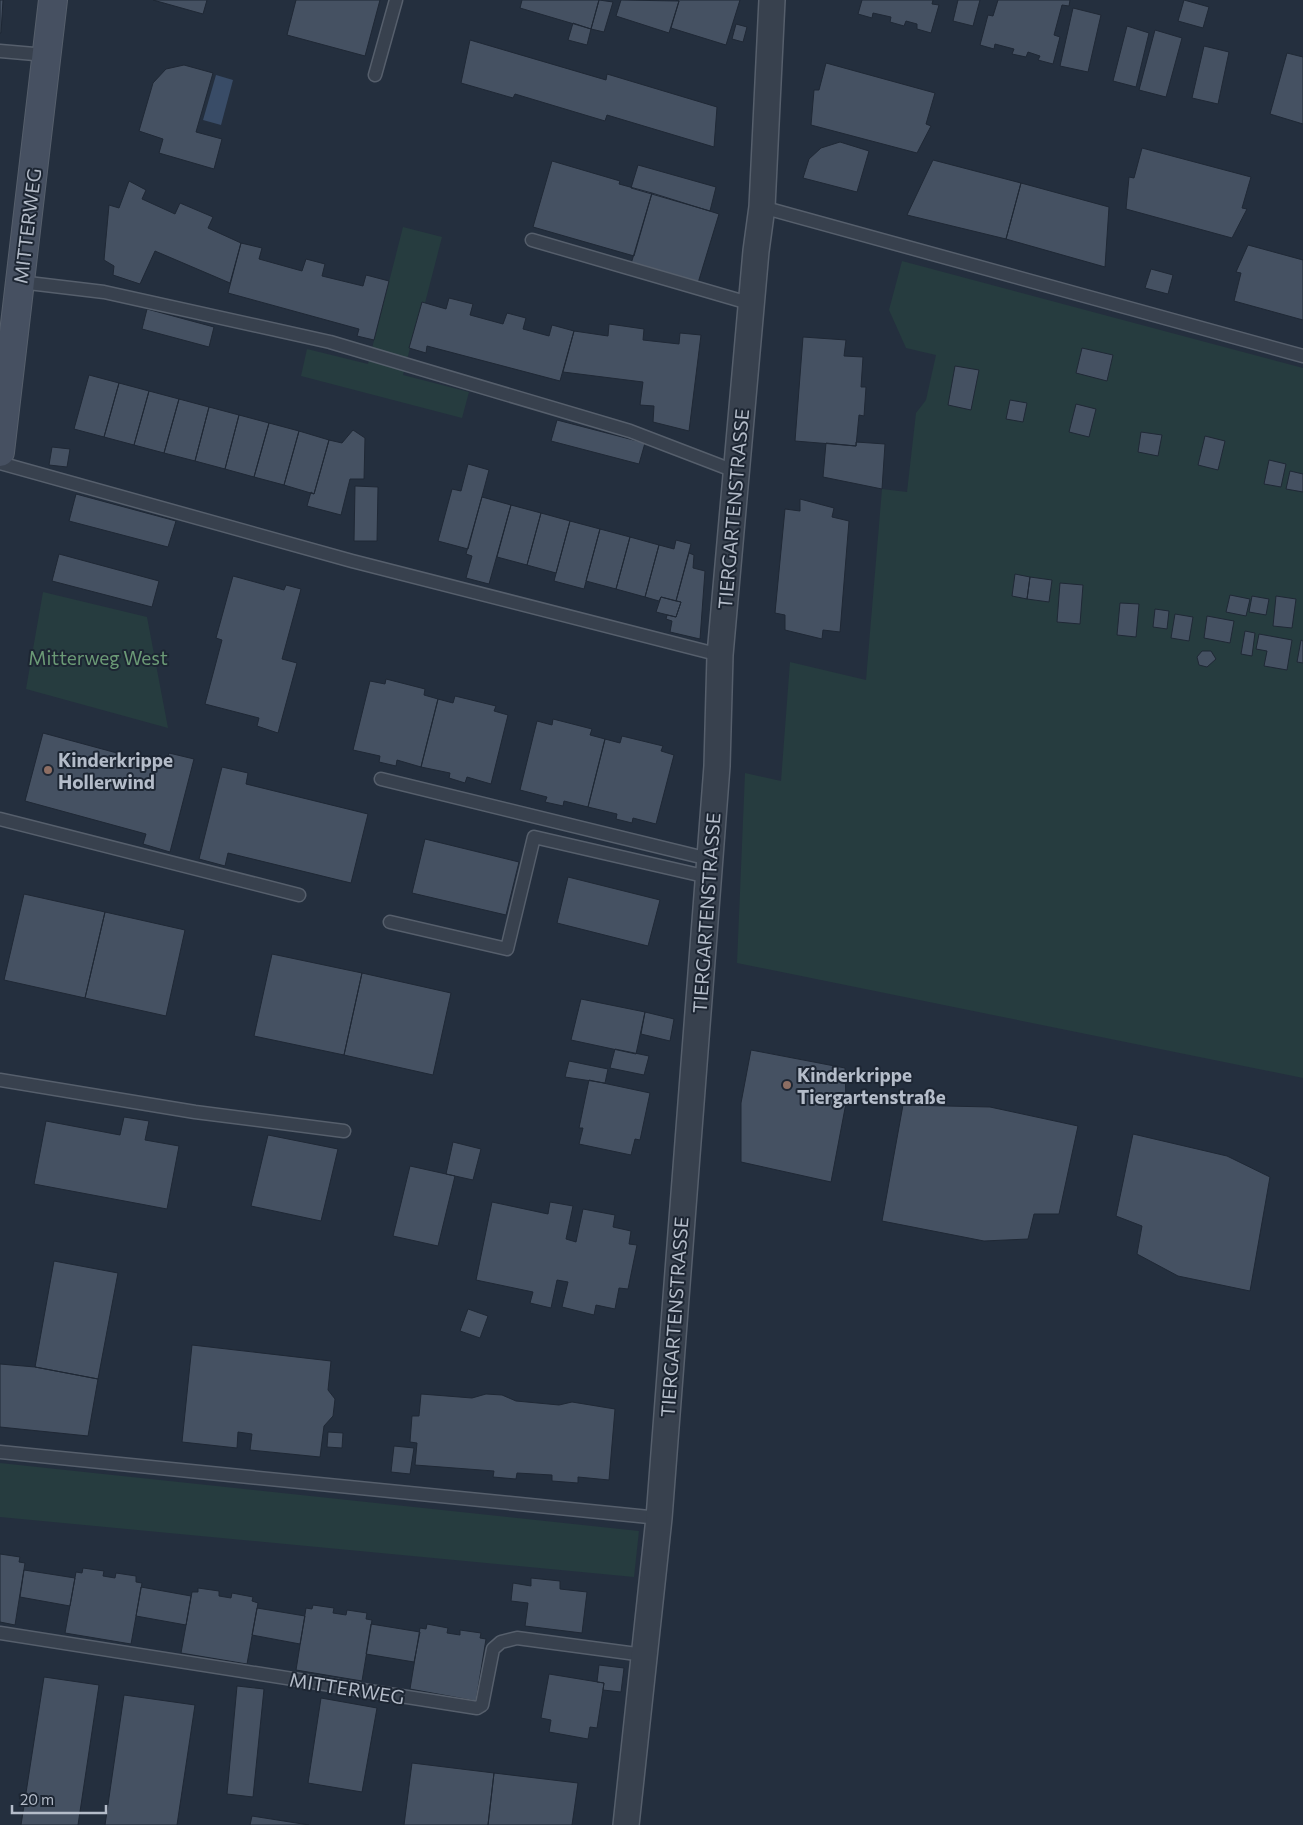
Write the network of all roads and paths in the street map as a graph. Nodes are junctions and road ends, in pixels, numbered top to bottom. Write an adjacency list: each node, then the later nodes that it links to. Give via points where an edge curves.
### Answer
1 (53, 0): 5 (street, MITTERWEG)
2 (396, 0): 6 (lane)
3 (772, 0): 7 (street, TIERGARTENSTRASSE)
4 (0, 51): 5 (lane)
5 (46, 55): 9 (street, MITTERWEG)
6 (375, 75)
7 (762, 207): 10 (street, TIERGARTENSTRASSE); 11 (lane)
8 (532, 240): 10 (lane)
9 (20, 282): 12 (street, MITTERWEG); 14 (lane, via 104,292 330,342 577,414)
10 (752, 304): 14 (street, TIERGARTENSTRASSE)
11 (1303, 356)
12 (0, 452)
13 (0, 464): 15 (lane, via 352,561)
14 (737, 472): 15 (street, TIERGARTENSTRASSE)
15 (720, 655): 18 (street, TIERGARTENSTRASSE, via 717,766)
16 (381, 778): 18 (lane)
17 (0, 819): 19 (lane)
18 (708, 868): 20 (lane, via 534,837 507,949); 24 (street, TIERGARTENSTRASSE)
19 (299, 895)
20 (390, 922)
21 (0, 1080): 22 (lane, via 195,1112)
22 (344, 1130)
23 (0, 1452): 24 (lane)
24 (659, 1518): 26 (street, TIERGARTENSTRASSE)
25 (0, 1632): 26 (lane, MITTERWEG, via 478,1708 482,1705 493,1649 506,1639)
26 (644, 1655): 27 (street, TIERGARTENSTRASSE)
27 (626, 1825)

